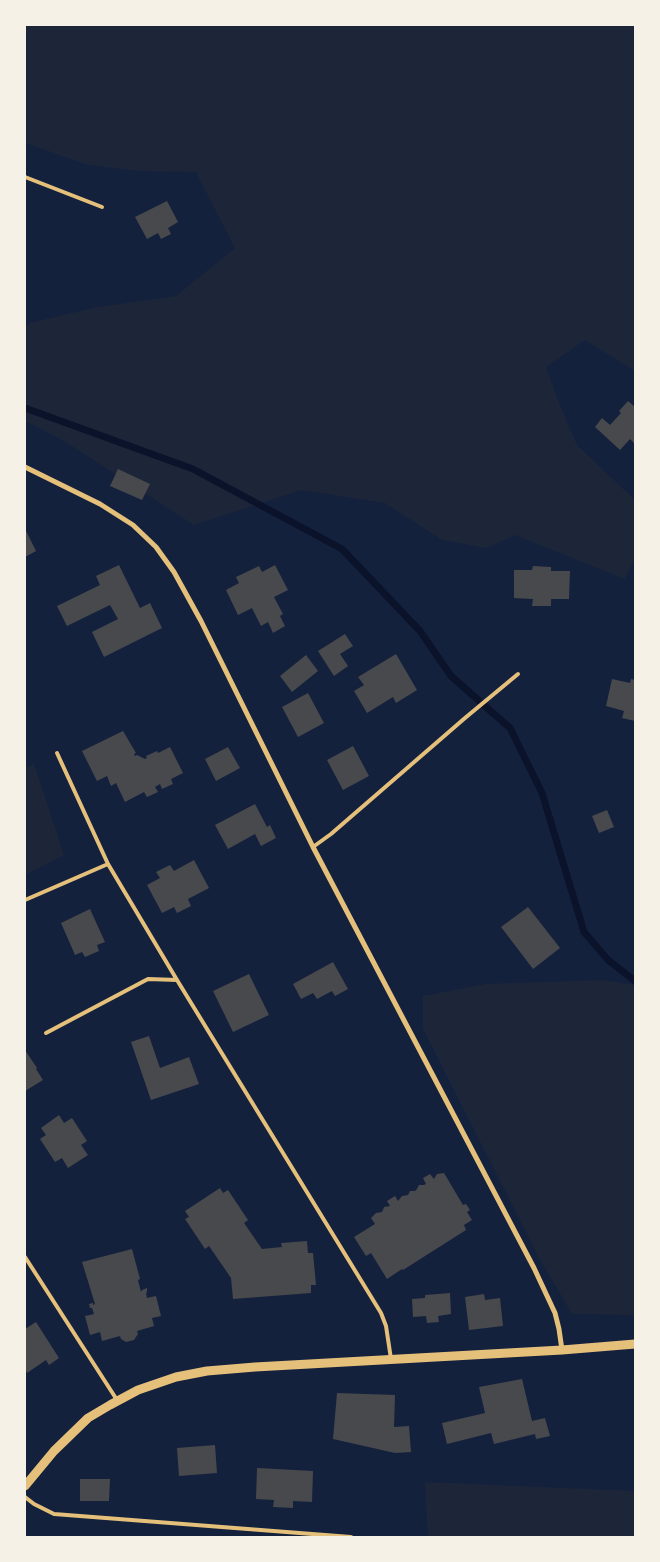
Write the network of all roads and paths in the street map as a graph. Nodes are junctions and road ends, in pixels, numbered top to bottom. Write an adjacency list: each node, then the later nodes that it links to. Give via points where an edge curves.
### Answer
1 (25, 177): 2 (lane)
2 (102, 207)
3 (25, 467): 6 (street, via 100,504 156,546 201,621)
4 (518, 674): 6 (lane)
5 (57, 753): 7 (lane)
6 (313, 847): 13 (street, via 534,1268 555,1313)
7 (108, 864): 8 (lane); 9 (lane)
8 (25, 900)
9 (176, 980): 10 (lane, via 148,980); 14 (lane, via 381,1313)
10 (46, 1033)
11 (25, 1257): 15 (lane)
12 (635, 1344): 13 (street)
13 (562, 1350): 14 (street)
14 (391, 1359): 15 (street, via 207,1371 150,1385)
15 (117, 1400): 16 (street, via 71,1433)
16 (25, 1486)
17 (25, 1497): 18 (lane, via 54,1514)
18 (351, 1537)

